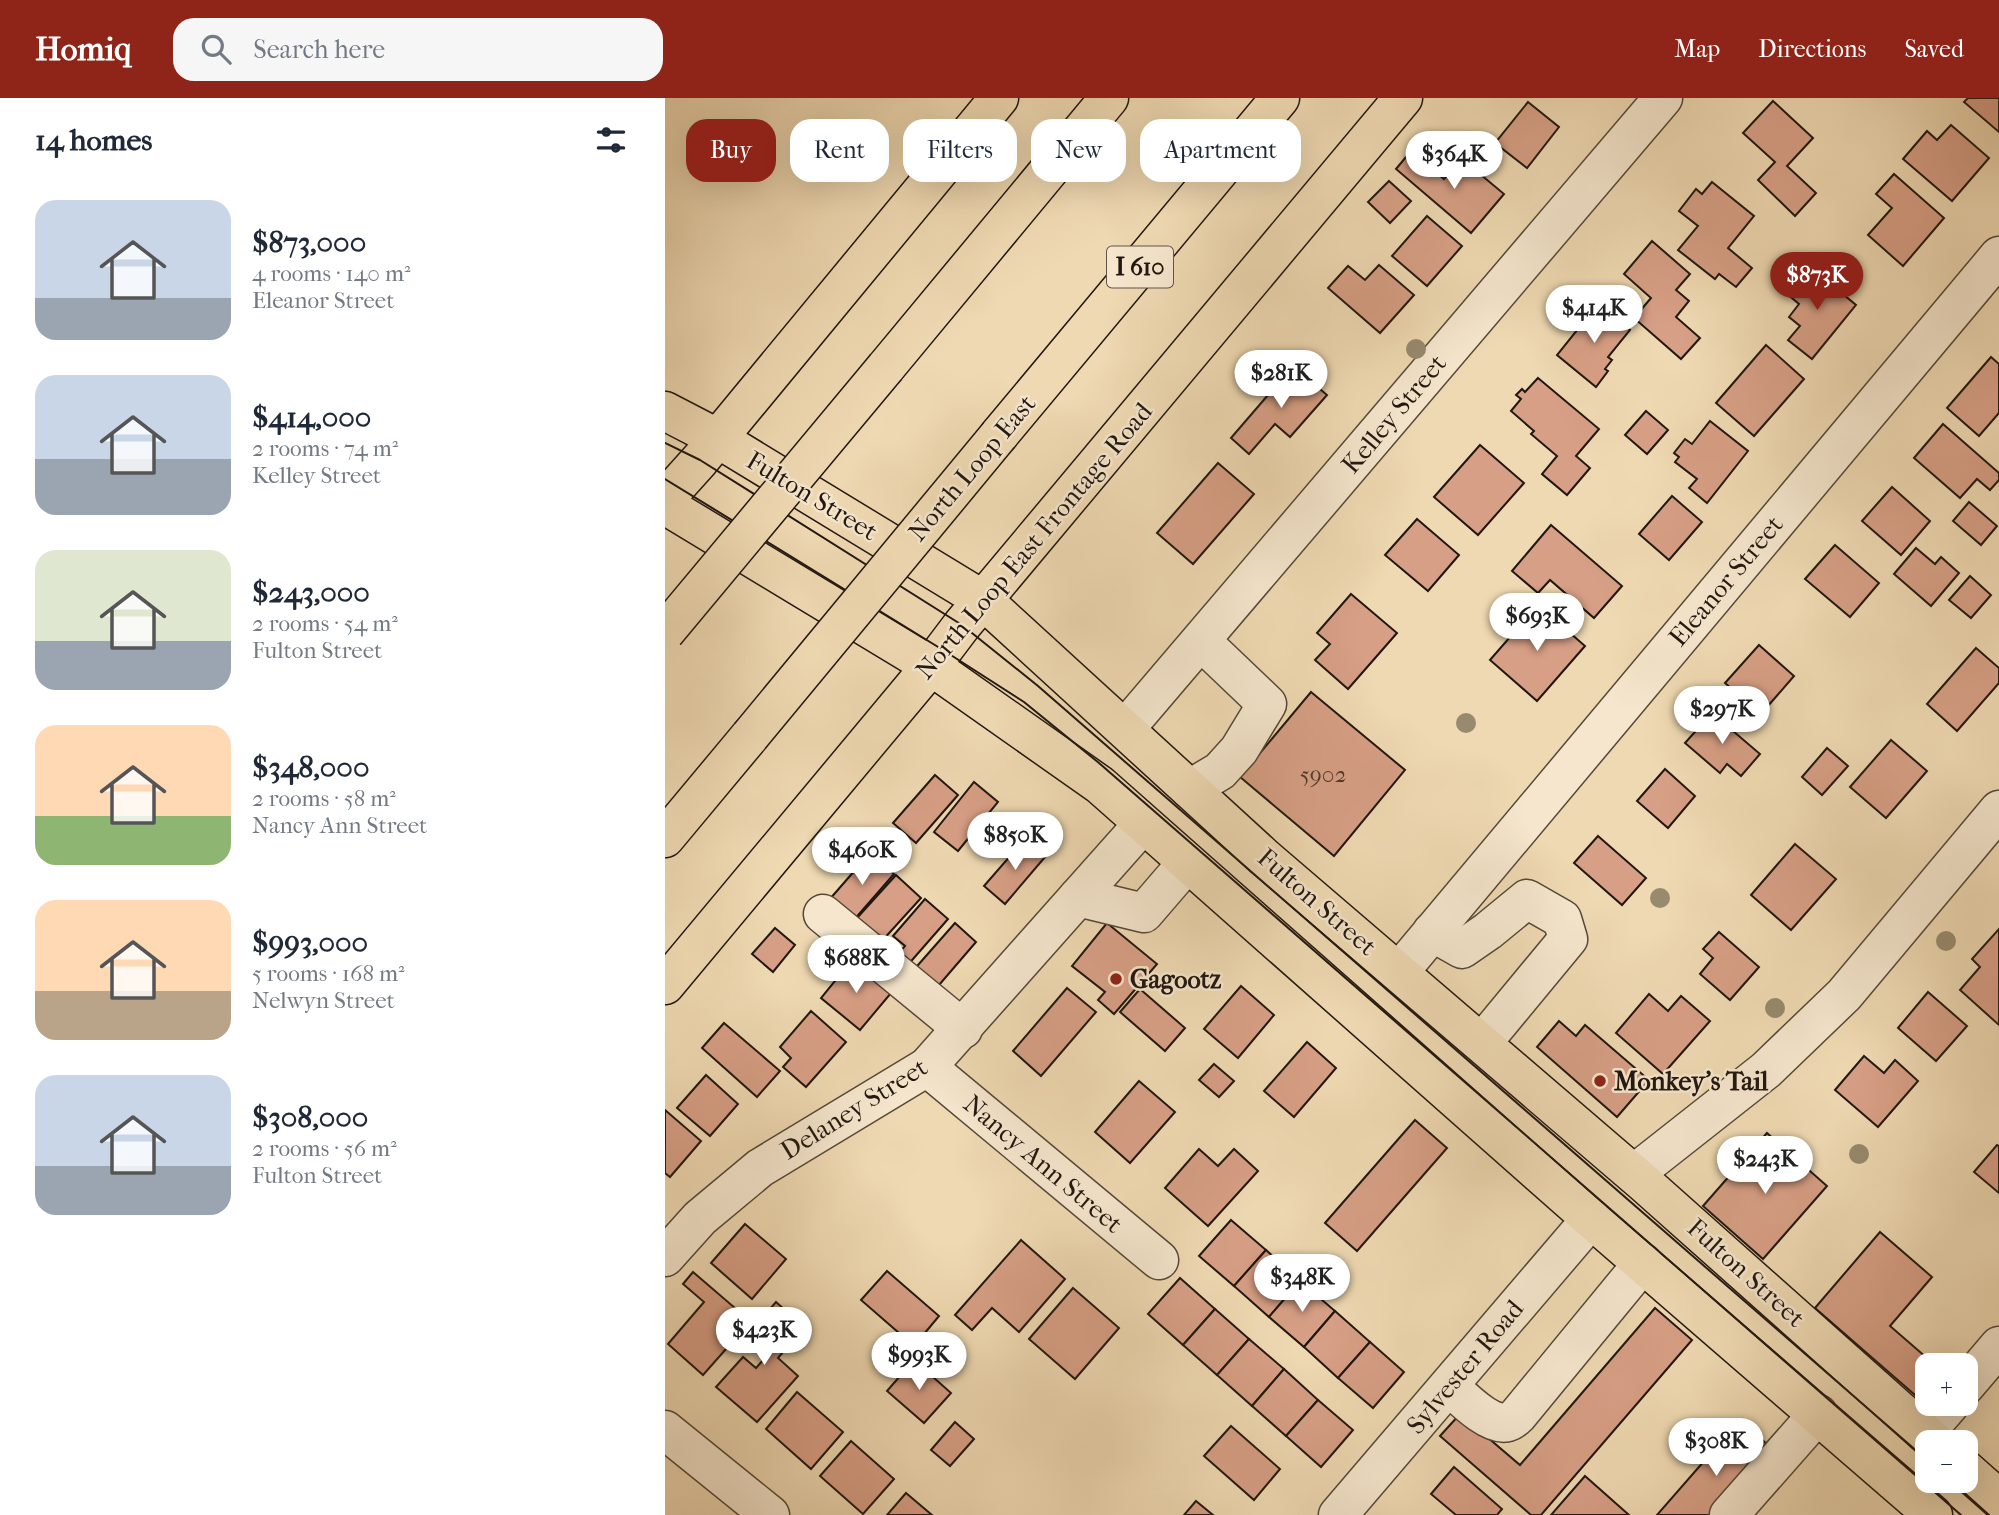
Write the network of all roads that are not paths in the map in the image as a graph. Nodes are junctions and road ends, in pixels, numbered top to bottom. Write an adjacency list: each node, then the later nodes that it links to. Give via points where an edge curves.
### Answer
1 (999, 98): 8 (main road)
2 (1109, 98): 12 (main road, bridge)
3 (1280, 98): 19 (main road, North Loop East / I 610, bridge)
4 (1403, 98): 11 (main road, North Loop East Frontage Road)
5 (1663, 98): 13 (street, Kelley Street)
6 (1999, 256): 23 (street, Eleanor Street)
7 (665, 411): 8 (main road, Fulton Street)
8 (717, 438): 9 (main road); 11 (main road, Fulton Street)
9 (665, 499)
10 (665, 505): 14 (main road)
11 (983, 600): 14 (main road, North Loop East Frontage Road); 15 (main road, Fulton Street)
12 (665, 632)
13 (1201, 640): 15 (street, Kelley Street); 16 (street, via 1267,704 1220,771)
14 (930, 666): 18 (main road, via 1100,785); 25 (main road, North Loop East Frontage Road)
15 (1125, 729): 16 (main road, Fulton Street)
16 (1190, 789): 24 (main road, Fulton Street)
17 (1999, 810): 29 (street, via 1844,995 1766,1070)
18 (1143, 824): 20 (main road); 21 (street, Delaney Street)
19 (665, 838)
20 (1187, 863): 21 (street, via 1144,913); 30 (main road)
21 (1078, 897): 26 (street, Delaney Street)
22 (823, 914): 26 (street)
23 (1432, 932): 24 (street, Eleanor Street); 27 (street, via 1462,949 1527,899 1562,919 1568,939)
24 (1399, 972): 27 (main road, Fulton Street)
25 (665, 985)
26 (963, 1029): 28 (street, Delaney Street)
27 (1482, 1043): 29 (main road, Fulton Street)
28 (927, 1067): 31 (street, Delaney Street, via 760,1168 699,1218); 32 (street, Nancy Ann Street)
29 (1634, 1174): 39 (main road, Fulton Street)
30 (1591, 1219): 33 (main road); 36 (street, Sylvester Road)
31 (665, 1257)
32 (1159, 1261)
33 (1643, 1264): 36 (street, via 1507,1423 1487,1418); 37 (main road)
34 (1999, 1346): 35 (street)
35 (1978, 1371)
36 (1449, 1386): 43 (street, Sylvester Road)
37 (1818, 1414): 44 (street); 45 (main road)
38 (665, 1430): 42 (street)
39 (1921, 1430)
40 (1978, 1480): 41 (main road)
41 (1999, 1499)
42 (770, 1515)
43 (1338, 1515)
44 (1729, 1515)
45 (1934, 1515)

